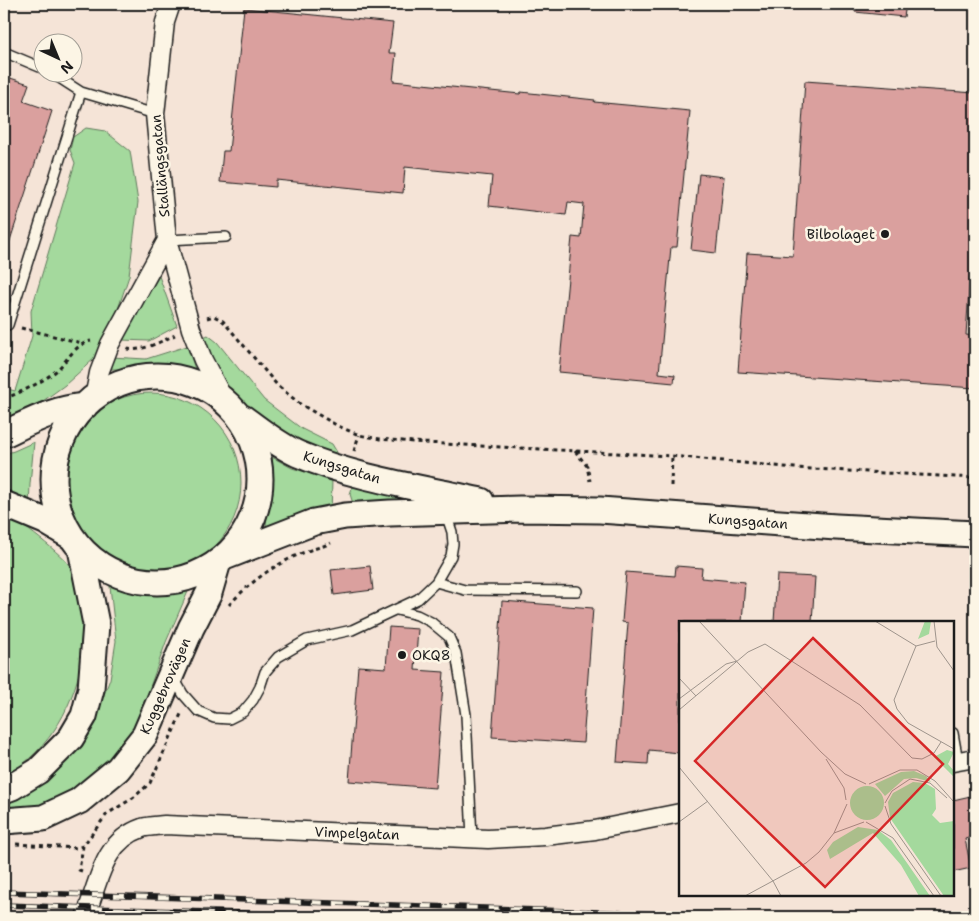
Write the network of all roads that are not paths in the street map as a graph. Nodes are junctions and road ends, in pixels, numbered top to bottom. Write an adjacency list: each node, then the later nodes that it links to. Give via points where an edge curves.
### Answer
1 (171, 4): 6 (street, Stallängsgatan, via 165,22)
2 (4, 52): 3 (lane)
3 (32, 64)
4 (66, 82): 5 (lane)
5 (81, 92): 6 (lane); 9 (lane)
6 (155, 114): 8 (street, Stallängsgatan)
7 (226, 237): 8 (lane)
8 (167, 240): 10 (street, via 110,344); 11 (street, Stallängsgatan, via 191,329 203,360)
9 (6, 325)
10 (90, 402): 11 (main road, Kungsgatan, via 114,386 131,380 166,376 206,388); 12 (main road, via 58,410); 17 (main road, via 72,422 56,458 56,500 62,519)
11 (230, 406): 14 (main road, Kungsgatan, via 270,438 298,454 402,484); 18 (main road, via 247,428 255,446 261,485 258,506 249,527)
12 (4, 434)
13 (4, 504): 17 (main road, via 44,521)
14 (520, 509): 15 (main road, Kungsgatan); 16 (main road, Kungsgatan, via 600,510)
15 (445, 512): 18 (main road, Kungsgatan, via 345,516 314,522); 19 (lane, via 453,544 451,556)
16 (975, 534)
17 (76, 543): 18 (main road, via 109,571 150,583 186,579); 25 (main road, via 96,624 91,689 84,716 71,738 38,771)
18 (223, 559): 22 (main road, Kuggebrovägen)
19 (436, 582): 20 (lane, via 465,590); 21 (lane, via 418,599)
20 (578, 592)
21 (397, 610): 22 (lane, via 352,630 307,640 278,657 265,672 253,700 243,712 230,719 214,718 198,711); 28 (lane, via 431,622 449,637 456,653 466,715)
22 (172, 674): 27 (main road, Kuggebrovägen, via 145,734 118,769 80,801)
23 (954, 736): 24 (lane)
24 (962, 760)
25 (4, 790)
26 (679, 813): 28 (street, Vimpelgatan, via 545,836)
27 (8, 833)
28 (472, 838): 29 (street, Vimpelgatan, via 165,825 143,828 125,836 113,848 104,863)
29 (85, 917)

